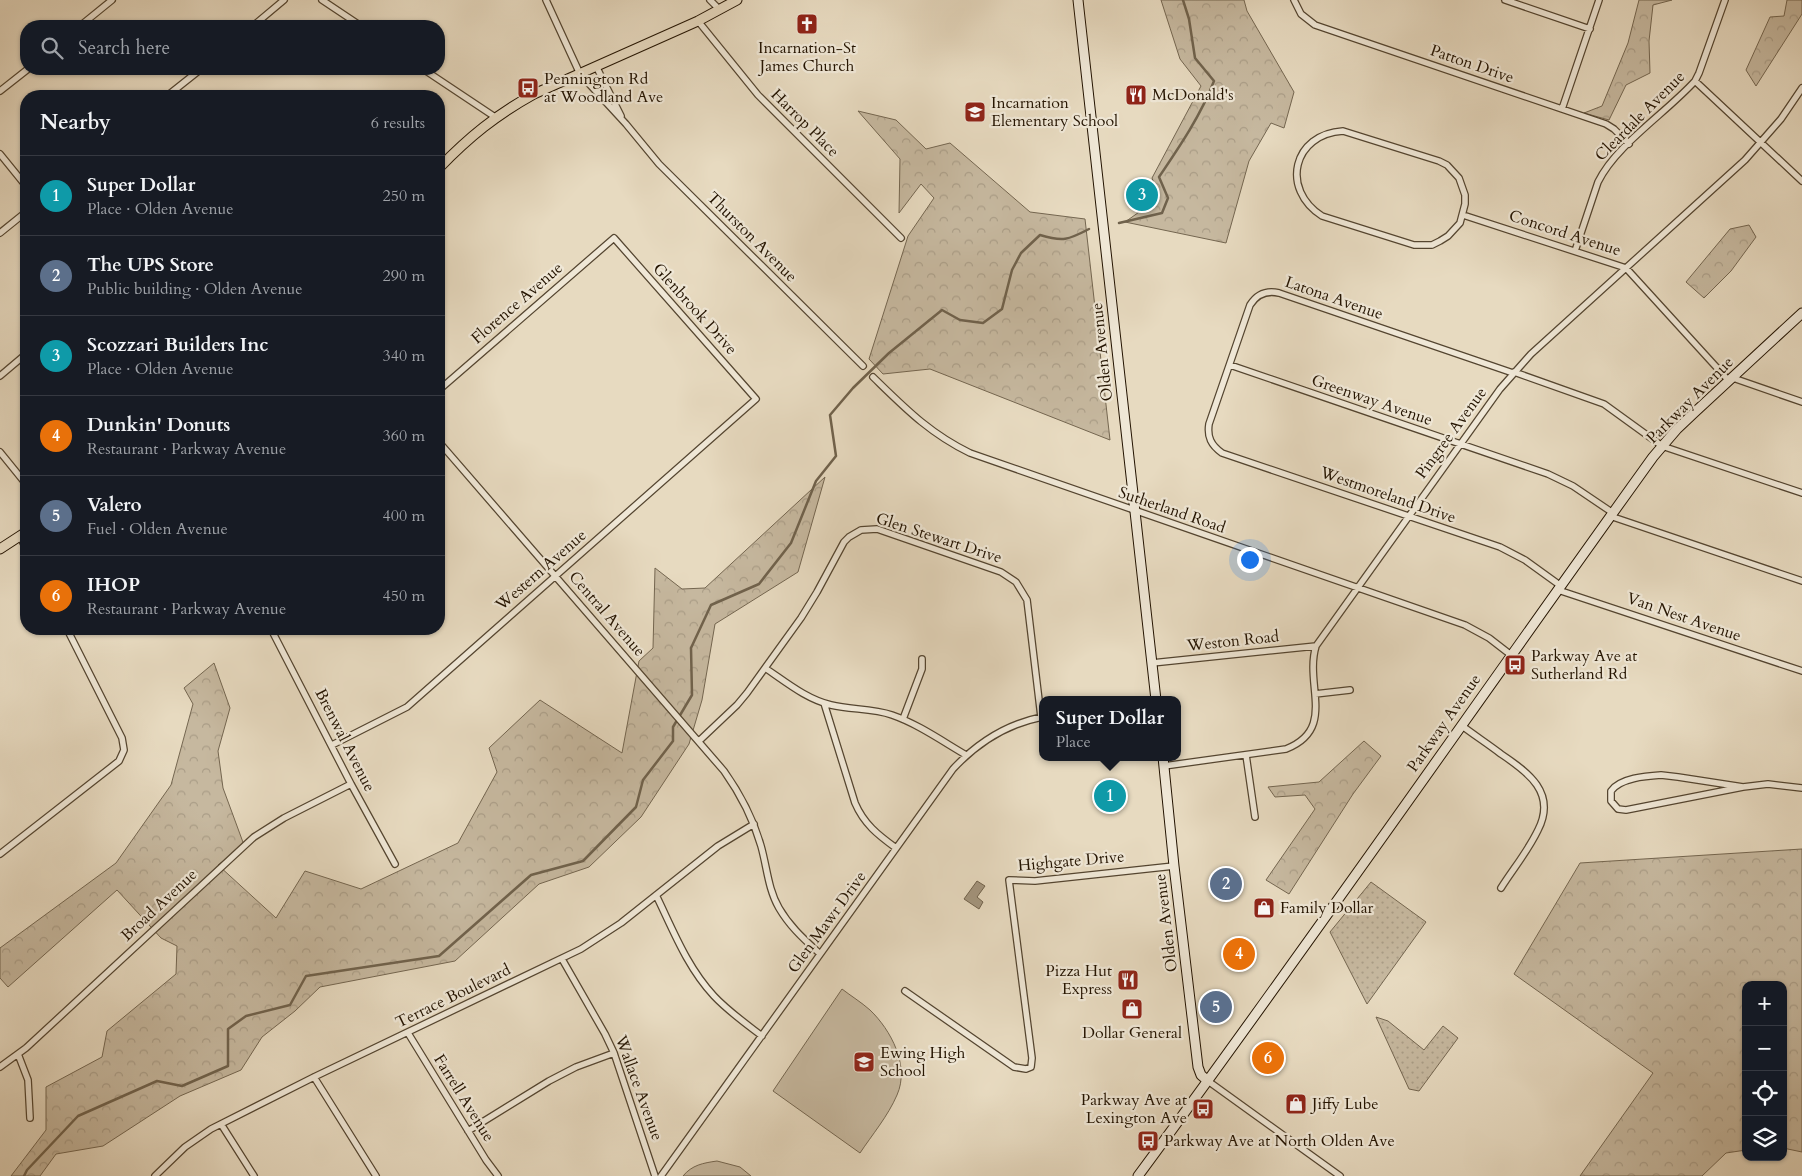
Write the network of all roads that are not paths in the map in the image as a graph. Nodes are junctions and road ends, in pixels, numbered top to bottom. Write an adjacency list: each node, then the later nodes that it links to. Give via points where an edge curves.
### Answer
1 (112, 0): 13 (street)
2 (284, 0): 14 (street)
3 (322, 0): 15 (street)
4 (546, 0): 19 (street, Thurston Avenue)
5 (710, 0): 12 (street)
6 (737, 0): 12 (main road)
7 (1078, 0): 61 (main road, Olden Avenue)
8 (1294, 0): 27 (street, Patton Drive, via 1303,16 1321,27)
9 (1505, 0): 17 (street)
10 (1599, 0): 17 (street)
11 (1725, 0): 23 (street, Cleardale Avenue)
12 (720, 10): 16 (main road)
13 (87, 20)
14 (260, 20)
15 (352, 20)
16 (698, 21): 18 (main road); 40 (street, Harrop Place, via 758,95)
17 (1590, 29): 27 (street)
18 (596, 66): 19 (main road); 29 (street, Thurston Avenue)
19 (580, 74): 28 (main road, via 534,94); 29 (street, Thurston Avenue)
20 (20, 75): 26 (street)
21 (193, 75): 25 (street)
22 (432, 75): 28 (street)
23 (1695, 81): 30 (street); 31 (street, Cleardale Avenue)
24 (1802, 88): 30 (street, Pingree Avenue)
25 (175, 90)
26 (0, 91)
27 (1562, 109): 31 (street, Patton Drive, via 1606,124)
28 (495, 117): 33 (main road)
29 (626, 124): 46 (street, Thurston Avenue, via 659,164)
30 (1761, 143): 35 (street); 42 (street, Pingree Avenue)
31 (1629, 144): 41 (street, Cleardale Avenue, via 1602,173)
32 (0, 154): 34 (street)
33 (445, 162)
34 (20, 179)
35 (1802, 181)
36 (1463, 215): 36 (street, via 1448,236 1432,245 1414,246 1322,216 1307,204 1298,188 1299,161 1316,138 1343,131 1439,161 1454,171 1463,186); 41 (street, Concord Avenue)
37 (20, 217): 38 (street)
38 (0, 233)
39 (614, 238): 51 (street, Florence Avenue); 52 (street, Glenbrook Drive)
40 (901, 238)
41 (1575, 251): 42 (street, Concord Avenue)
42 (1626, 268): 47 (street, Pingree Avenue); 50 (street, Concord Avenue)
43 (1802, 313): 50 (main road, Parkway Avenue)
44 (20, 359): 48 (street)
45 (1230, 365): 47 (street, Latona Avenue, via 1250,305 1259,295 1273,292); 54 (street, Latona Avenue, via 1209,424); 55 (street, Greenway Avenue)
46 (863, 366)
47 (1513, 373): 55 (street, Pingree Avenue); 56 (street, Latona Avenue, via 1604,404)
48 (0, 376)
49 (874, 377): 61 (street, Sutherland Road, via 936,435 970,453)
50 (1731, 380): 53 (street, Concord Avenue); 56 (main road, Parkway Avenue)
51 (445, 385)
52 (756, 399): 66 (street, Western Avenue)
53 (1802, 402)
54 (1209, 434): 63 (street, Westmoreland Drive, via 1212,444 1222,452)
55 (1460, 444): 62 (street, Greenway Avenue, via 1559,479); 63 (street, Pingree Avenue)
56 (1662, 446): 60 (street, Latona Avenue); 62 (main road, Parkway Avenue)
57 (445, 449): 66 (street, Central Avenue)
58 (0, 452): 59 (street)
59 (20, 477)
60 (1802, 493)
61 (1135, 511): 68 (street, Sutherland Road); 75 (main road, Olden Avenue)
62 (1612, 515): 67 (street, Greenway Avenue); 69 (main road, Parkway Avenue)
63 (1408, 516): 68 (street, Pingree Avenue); 69 (street, Westmoreland Drive, via 1511,552)
64 (20, 536): 65 (main road)
65 (0, 550)
66 (555, 576): 86 (street, Central Avenue); 87 (street, Western Avenue, via 407,707)
67 (1802, 581)
68 (1356, 588): 72 (street, Pingree Avenue); 73 (street, Sutherland Road, via 1465,625)
69 (1559, 588): 73 (main road, Parkway Avenue); 77 (street, Van Nest Avenue)
70 (70, 635): 98 (street, via 123,741 124,750 119,761)
71 (274, 635): 87 (street, Brenwal Avenue)
72 (1316, 646): 75 (street, Weston Road); 79 (street, Pingree Avenue, via 1312,665)
73 (1511, 655): 85 (main road, Parkway Avenue)
74 (922, 659): 84 (street, via 922,669)
75 (1152, 663): 81 (main road, Olden Avenue)
76 (765, 668): 80 (street, Glen Stewart Drive, via 817,592 844,542 861,530 877,529 1001,572 1016,582 1029,609); 82 (street); 86 (street, Glen Stewart Drive, via 737,705)
77 (1802, 671)
78 (1350, 690): 79 (street)
79 (1315, 694): 89 (street, Pingree Avenue, via 1316,719 1303,740 1286,749)
80 (1039, 696)
81 (1156, 696)
82 (824, 703): 84 (street, via 876,711); 97 (street, via 860,814 874,831)
83 (1039, 718): 88 (street, Glen Mawr Drive, via 996,733)
84 (903, 720): 88 (street)
85 (1461, 725): 101 (street, via 1525,771 1541,793 1543,813 1538,831); 112 (main road, Parkway Avenue)
86 (699, 741): 96 (street, Central Avenue, via 737,789)
87 (332, 745): 92 (street, Brenwal Avenue)
88 (966, 755): 97 (street, Glen Mawr Drive)
89 (1246, 755): 90 (street, Pingree Avenue); 95 (street)
90 (1181, 760)
91 (1163, 762): 100 (main road, Olden Avenue)
92 (352, 784): 99 (street, Brenwal Avenue); 109 (street, Broad Avenue, via 254,837)
93 (1742, 787): 93 (street, via 1678,777 1647,776 1618,784 1610,795 1614,806 1623,810); 94 (street, via 1768,784)
94 (1802, 788)
95 (1254, 817)
96 (754, 824): 102 (street, Terrace Boulevard, via 718,846); 103 (street, Central Avenue, via 768,881 779,907 795,930)
97 (896, 848): 103 (street, Glen Mawr Drive)
98 (0, 854)
99 (395, 864)
100 (1174, 866): 105 (street, Highgate Drive, via 1035,881 1009,880 1031,1067 1014,1067); 112 (main road, Olden Avenue, via 1198,1067)
101 (1501, 888)
102 (656, 895): 104 (street, Terrace Boulevard, via 604,936); 107 (street, via 684,955 702,983 725,1007)
103 (820, 954): 107 (street, Glen Mawr Drive)
104 (562, 958): 106 (street, Terrace Boulevard); 108 (street, Wallace Avenue)
105 (905, 991)
106 (408, 1033): 111 (street, Terrace Boulevard); 115 (street, Farrell Avenue)
107 (762, 1036): 121 (street, Glen Mawr Drive)
108 (614, 1053): 115 (street, via 549,1081); 120 (street, Wallace Avenue)
109 (18, 1054): 110 (street, Broad Avenue); 113 (street, via 28,1080)
110 (0, 1067)
111 (314, 1077): 114 (street, Terrace Boulevard); 118 (street)
112 (1208, 1081): 122 (main road, Parkway Avenue); 123 (street)
113 (30, 1118)
114 (221, 1124): 116 (street, Terrace Boulevard, via 191,1142); 117 (street)
115 (468, 1131): 119 (street, Farrell Avenue)
116 (154, 1176)
117 (254, 1176)
118 (376, 1176)
119 (498, 1176)
120 (655, 1176)
121 (661, 1176)
122 (1138, 1176)
123 (1340, 1176)

